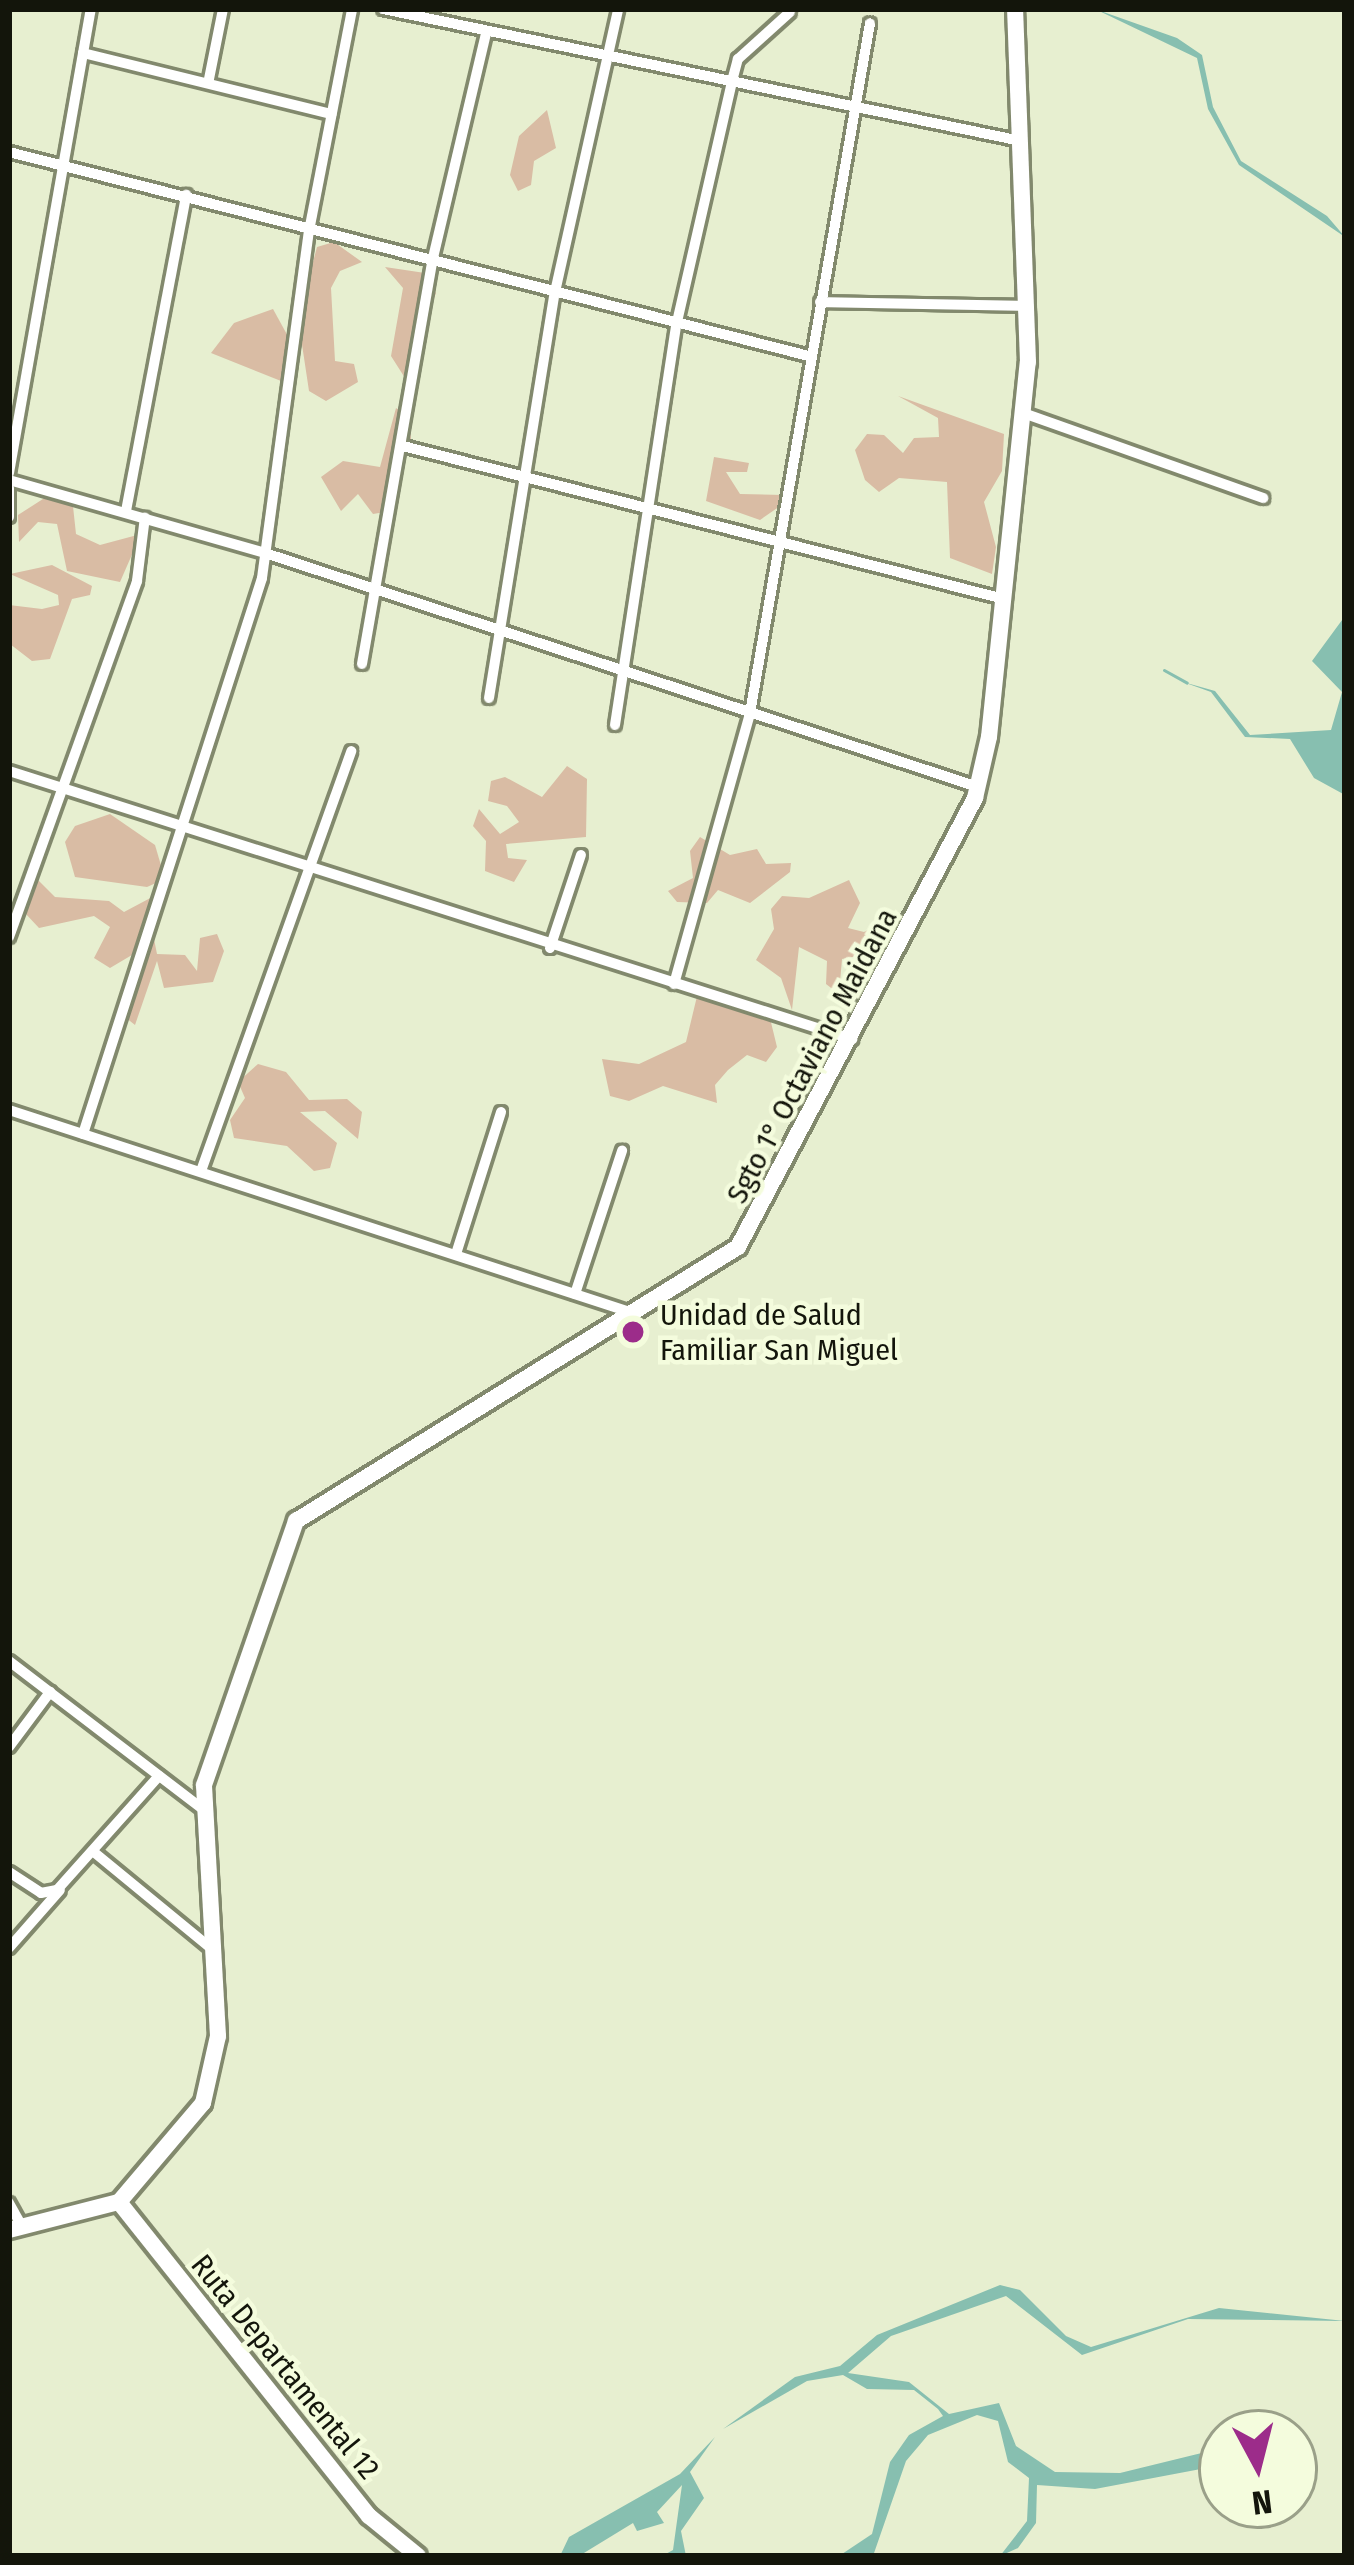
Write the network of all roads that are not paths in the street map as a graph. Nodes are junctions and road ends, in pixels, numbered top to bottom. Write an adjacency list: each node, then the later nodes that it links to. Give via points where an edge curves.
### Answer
1 (91, 9): 10 (street)
2 (223, 9): 12 (street)
3 (352, 9): 15 (street)
4 (383, 9): 9 (street)
5 (618, 9): 11 (street)
6 (1015, 9): 16 (main road, Sgto 1° Octaviano Maidana)
7 (790, 12): 13 (street, via 737,59)
8 (870, 23): 14 (street)
9 (486, 33): 11 (street); 21 (street)
10 (83, 53): 12 (street); 18 (street)
11 (608, 54): 13 (street); 22 (street)
12 (208, 79): 15 (street)
13 (732, 81): 14 (street); 25 (street)
14 (862, 108): 16 (street); 23 (street)
15 (332, 114): 20 (street)
16 (1022, 141): 24 (main road, Sgto 1° Octaviano Maidana)
17 (9, 152): 18 (street)
18 (62, 165): 19 (street); 30 (street)
19 (186, 195): 20 (street); 33 (street)
20 (309, 231): 21 (street); 37 (street)
21 (432, 262): 22 (street); 28 (street)
22 (555, 292): 25 (street); 29 (street)
23 (820, 302): 24 (street); 26 (street)
24 (1029, 306): 27 (main road, Sgto 1° Octaviano Maidana)
25 (677, 322): 26 (street); 32 (street)
26 (809, 356): 36 (street)
27 (1023, 413): 31 (street); 39 (main road, Sgto 1° Octaviano Maidana)
28 (403, 446): 29 (street); 38 (street)
29 (521, 477): 32 (street); 40 (street)
30 (9, 480): 33 (street); 34 (street)
31 (1263, 498)
32 (654, 510): 36 (street); 42 (street)
33 (126, 512): 35 (street)
34 (9, 517)
35 (145, 517): 37 (street); 48 (street, via 137,580)
36 (779, 538): 39 (street); 44 (street)
37 (266, 553): 38 (street); 50 (street)
38 (379, 591): 40 (street); 41 (street)
39 (1004, 599): 49 (main road, Sgto 1° Octaviano Maidana)
40 (502, 636): 42 (street); 43 (street)
41 (362, 664)
42 (628, 673): 44 (street); 45 (street)
43 (489, 698)
44 (750, 712): 49 (street); 55 (street)
45 (614, 725)
46 (352, 752): 52 (street)
47 (9, 771): 48 (street)
48 (60, 787): 50 (street); 53 (street)
49 (978, 787): 56 (main road, Sgto 1° Octaviano Maidana)
50 (188, 830): 52 (street); 59 (street)
51 (580, 855): 54 (street)
52 (313, 875): 54 (street); 61 (street)
53 (9, 937)
54 (550, 948): 55 (street)
55 (674, 984): 56 (street)
56 (854, 1040): 64 (main road, Sgto 1° Octaviano Maidana, via 739,1247)
57 (9, 1110): 59 (street)
58 (501, 1112): 62 (street)
59 (83, 1134): 61 (street)
60 (622, 1151): 63 (street)
61 (201, 1171): 62 (street)
62 (456, 1254): 63 (street)
63 (574, 1294): 64 (street)
64 (639, 1315): 69 (main road, Sgto 1° Octaviano Maidana, via 296,1521 210,1750)
65 (9, 1661): 66 (street)
66 (50, 1692): 67 (street); 68 (street)
67 (9, 1747)
68 (159, 1776): 69 (street); 70 (street)
69 (204, 1810): 74 (main road, Sgto 1° Octaviano Maidana)
70 (95, 1853): 72 (street); 74 (street)
71 (9, 1872): 72 (street, via 41,1893)
72 (66, 1883): 73 (street)
73 (9, 1948)
74 (214, 1951): 75 (main road, Sgto 1° Octaviano Maidana, via 218,2036 203,2103)
75 (118, 2202): 77 (main road); 78 (main road, Ruta Departamental 12, via 369,2516)
76 (9, 2203): 77 (street)
77 (15, 2228)
78 (418, 2556)

